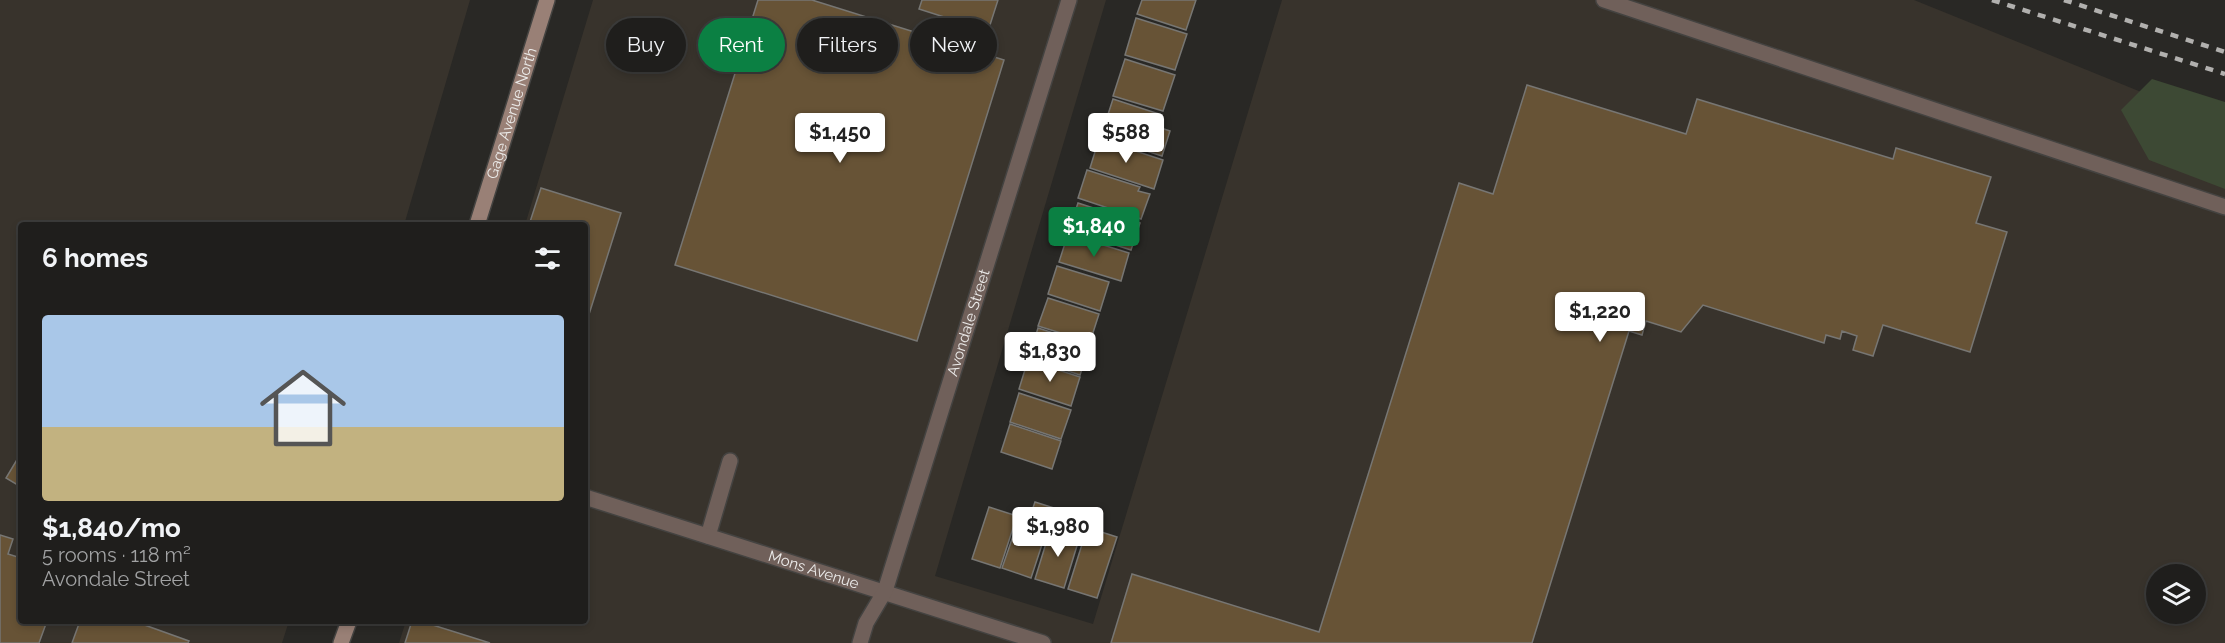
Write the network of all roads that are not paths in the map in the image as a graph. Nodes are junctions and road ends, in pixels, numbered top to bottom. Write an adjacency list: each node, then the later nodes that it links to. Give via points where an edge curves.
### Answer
1 (547, 0): 5 (main road, Gage Avenue North)
2 (1069, 0): 9 (street, Avondale Street)
3 (1604, 0): 4 (street)
4 (2225, 207)
5 (478, 222)
6 (730, 461): 8 (street)
7 (588, 498): 8 (street, Mons Avenue)
8 (708, 536): 9 (street, Mons Avenue)
9 (885, 591): 12 (street, Avondale Street, via 866,623); 13 (street, Mons Avenue)
10 (348, 624): 11 (main road)
11 (341, 643)
12 (860, 643)
13 (1043, 643)

